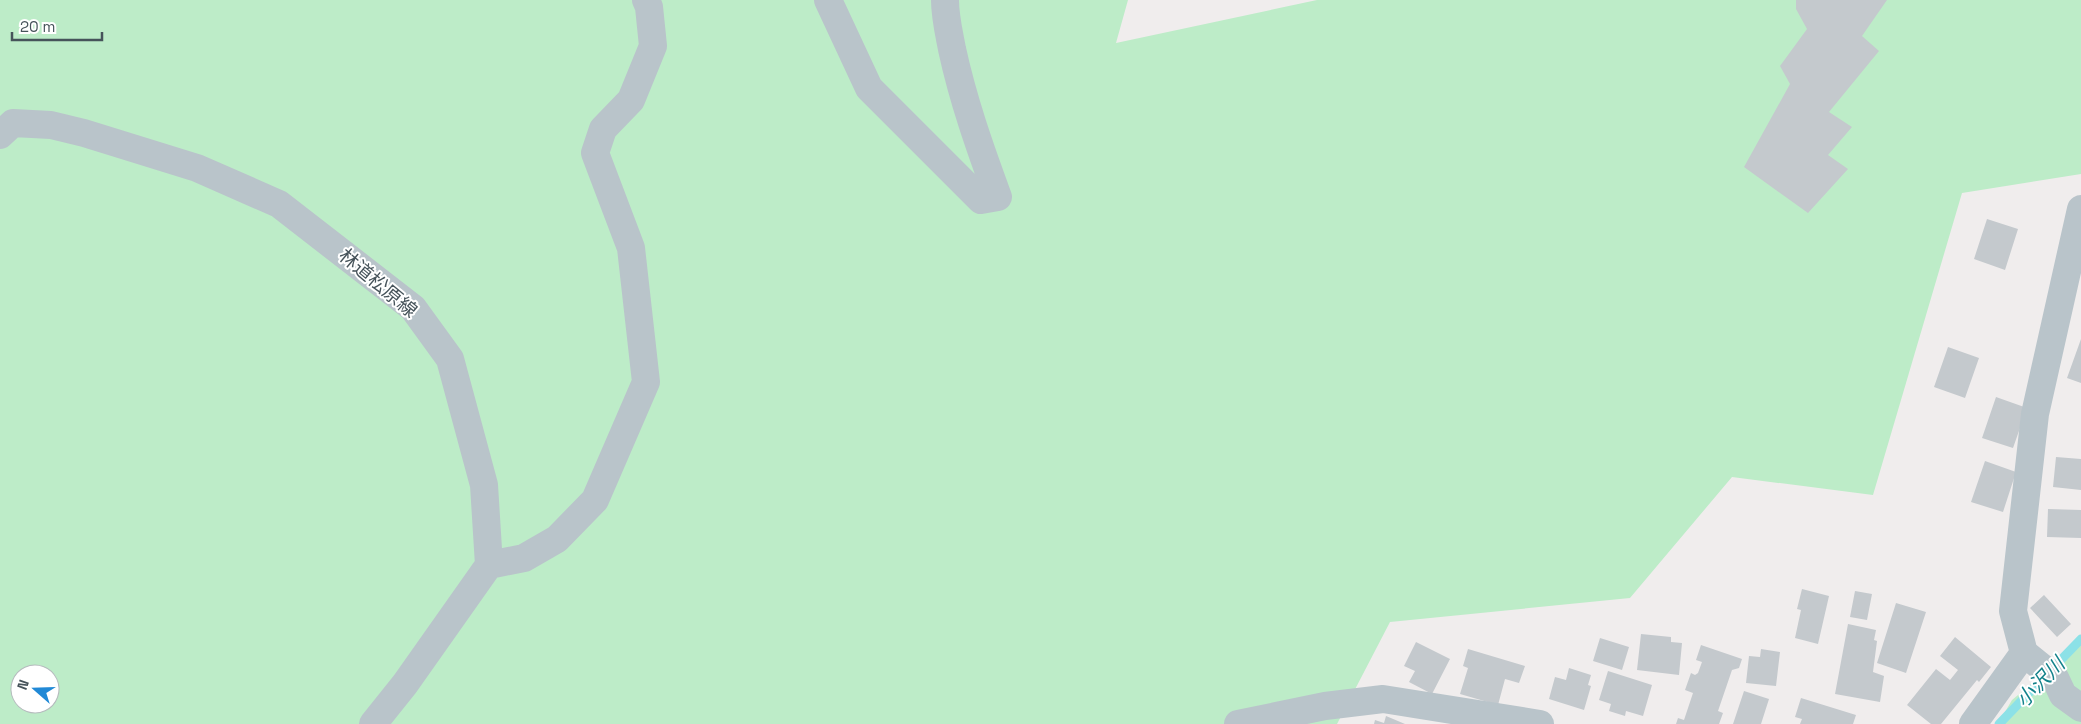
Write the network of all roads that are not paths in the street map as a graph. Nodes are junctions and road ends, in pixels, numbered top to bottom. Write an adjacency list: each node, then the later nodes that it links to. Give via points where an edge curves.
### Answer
1 (646, 0): 6 (street, via 653,46 631,100 603,129 595,153 631,248 646,382 595,500 557,539 524,558)
2 (828, 0): 3 (street, via 869,88 981,200 998,197 958,80)
3 (945, 0)
4 (0, 135): 6 (street, 林道松原線, via 13,123 51,125 197,168 279,204 412,308 450,359 484,485)
5 (2081, 209): 7 (street, via 2035,414 2014,612)
6 (489, 564): 9 (street)
7 (2024, 653): 8 (street, via 2055,678 2063,695); 12 (street)
8 (2081, 708)
9 (373, 724)
10 (1238, 724): 11 (street, via 1325,706 1383,699)
11 (1540, 724)
12 (1973, 724)

